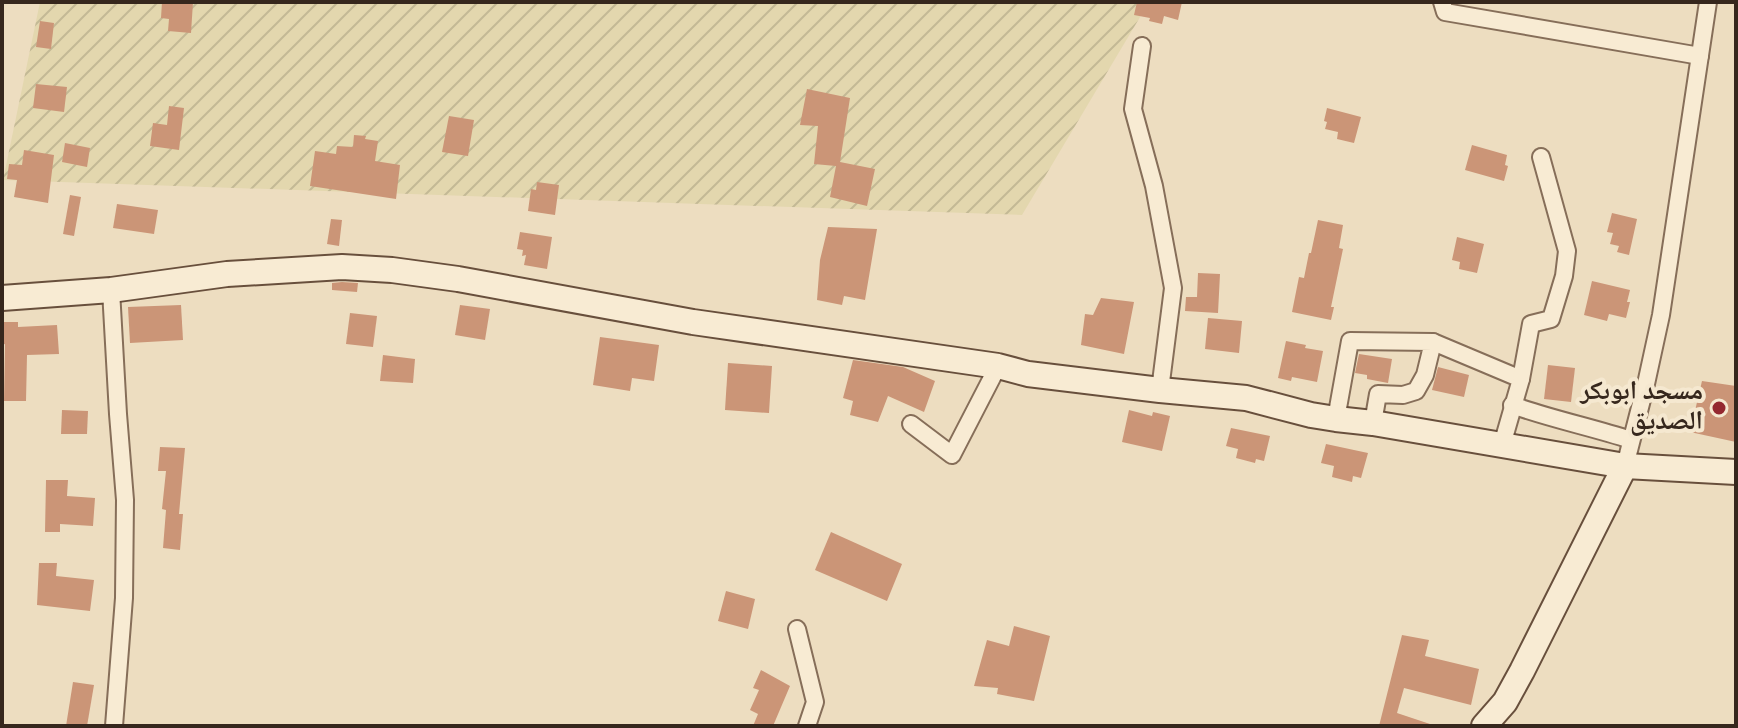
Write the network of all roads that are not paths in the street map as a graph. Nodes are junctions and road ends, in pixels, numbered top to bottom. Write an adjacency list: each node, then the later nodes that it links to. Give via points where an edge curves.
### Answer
1 (1442, 2): 4 (street, via 1445,12)
2 (1708, 2): 4 (street)
3 (1142, 46): 11 (street, via 1133,109 1173,288)
4 (1700, 56): 16 (street, via 1661,315)
5 (1541, 157): 10 (street, via 1567,251 1551,319 1531,324)
6 (111, 290): 7 (street); 9 (street, via 227,274 342,267 392,270 693,322); 21 (street, via 125,500)
7 (2, 298)
8 (1433, 342): 10 (street); 13 (street, via 1350,341); 14 (street, via 1416,391 1378,394)
9 (998, 366): 11 (street); 15 (street, via 952,455)
10 (1521, 379): 12 (street)
11 (1160, 390): 13 (street, via 1246,398)
12 (1512, 405): 16 (street); 17 (street)
13 (1336, 419): 14 (street)
14 (1373, 423): 17 (street)
15 (911, 424)
16 (1631, 440): 18 (street)
17 (1502, 445): 18 (street)
18 (1625, 466): 19 (street); 23 (street, via 1522,671)
19 (1736, 472)
20 (797, 629): 22 (street, via 815,702)
21 (114, 726)
22 (807, 726)
23 (1484, 726)

